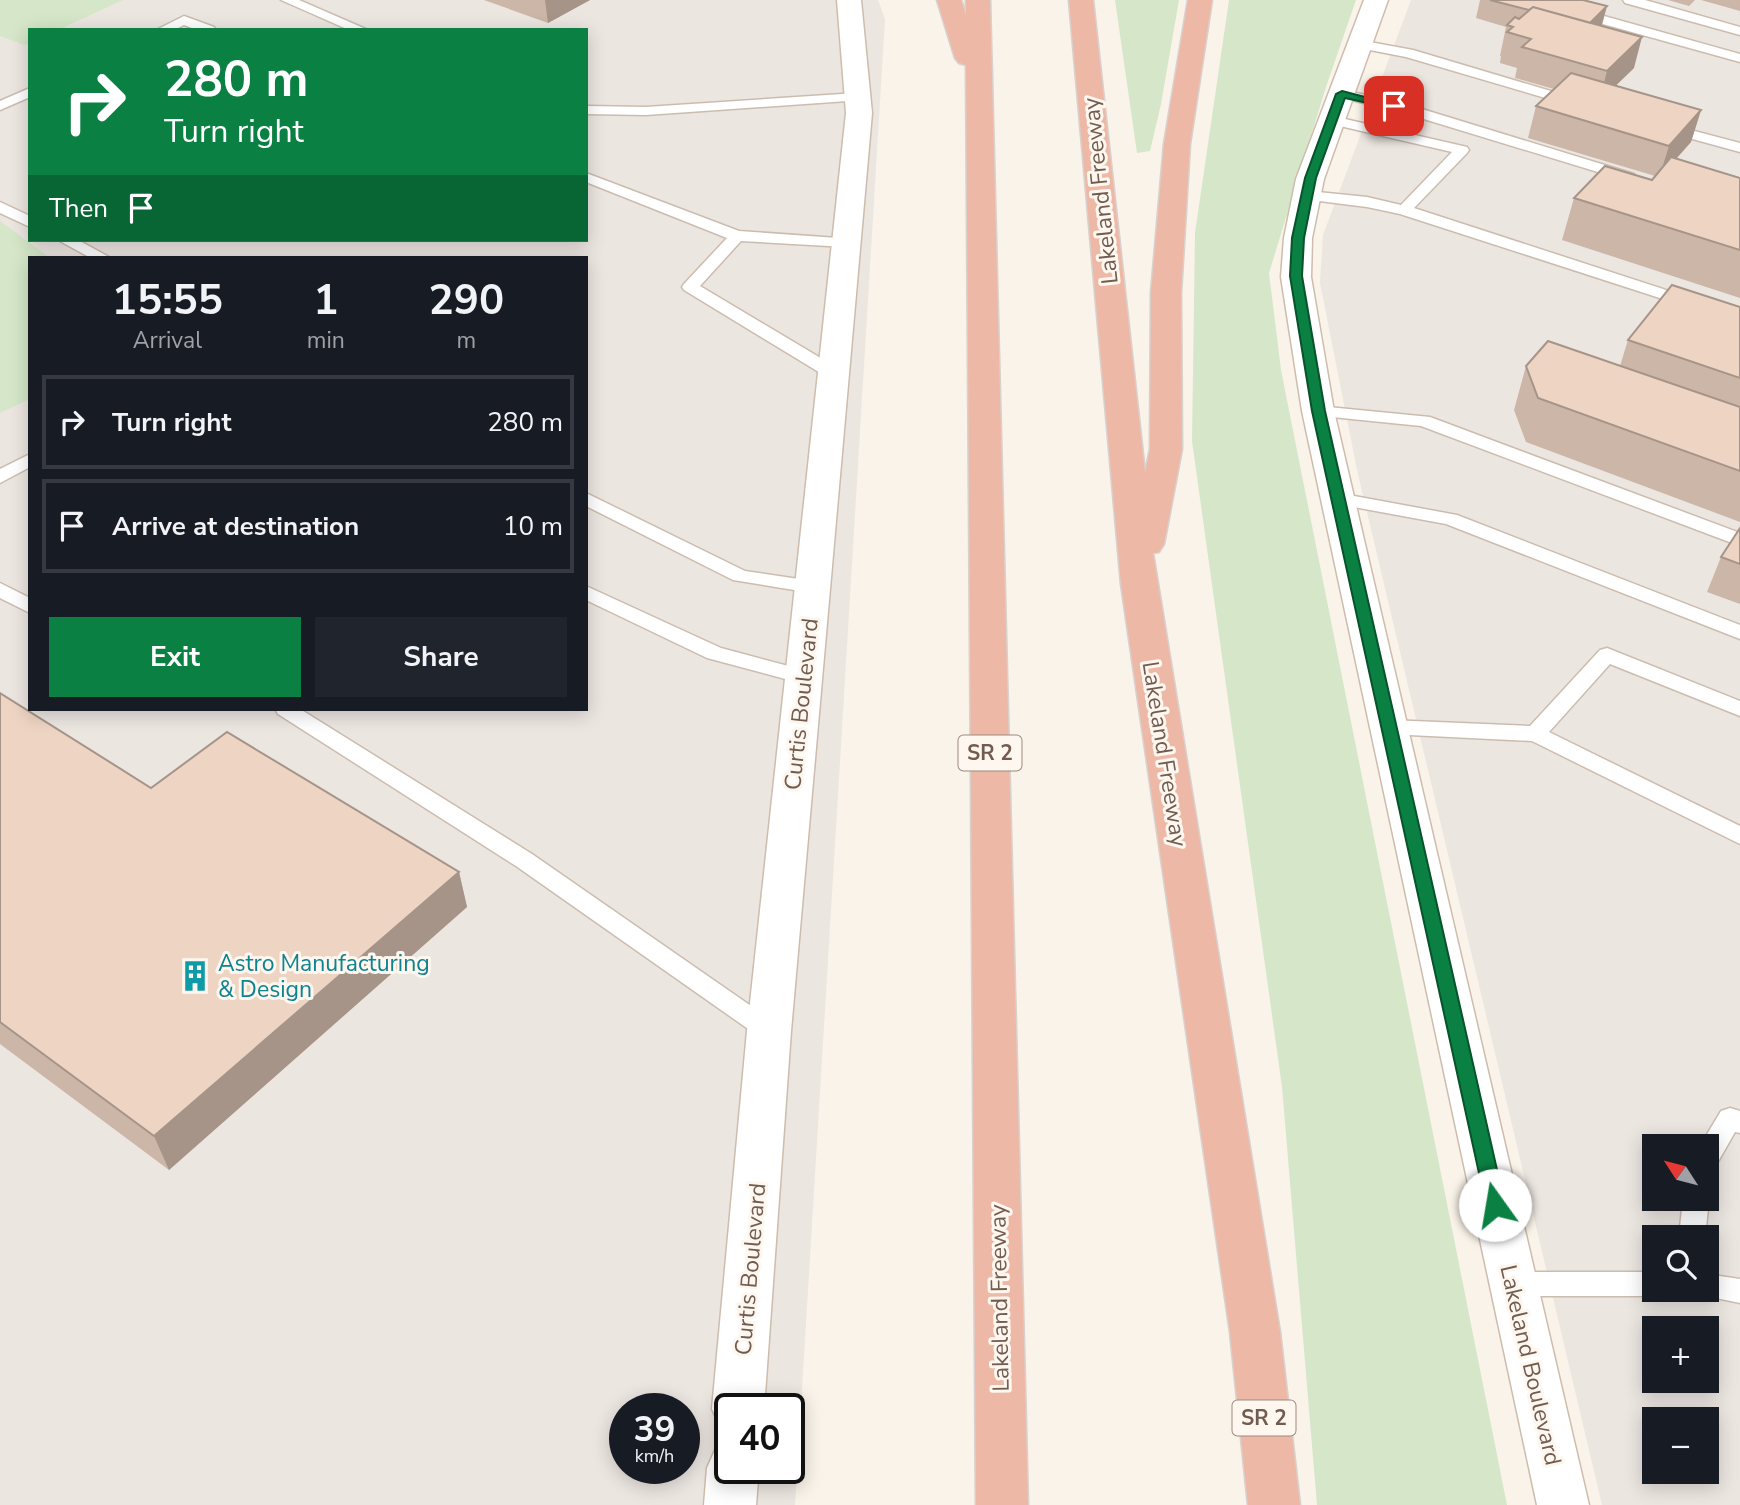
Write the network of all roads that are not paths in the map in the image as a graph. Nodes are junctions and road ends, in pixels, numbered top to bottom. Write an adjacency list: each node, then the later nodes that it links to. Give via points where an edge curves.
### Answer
1 (288, 0): 12 (lane)
2 (849, 0): 18 (street, Curtis Boulevard)
3 (949, 0): 17 (highway)
4 (978, 0): 17 (highway, Lakeland Freeway / SR 2)
5 (1081, 0): 43 (highway, Lakeland Freeway / SR 2)
6 (1200, 0): 43 (highway, via 1177,144 1166,293 1166,449)
7 (1376, 0): 14 (street, Lakeland Boulevard)
8 (1532, 0): 15 (lane)
9 (1630, 0): 13 (lane)
10 (167, 28): 11 (lane, via 184,20)
11 (204, 28)
12 (356, 28)
13 (1740, 31)
14 (1359, 44): 20 (street, Lakeland Boulevard); 21 (lane, via 1408,53)
15 (1740, 58)
16 (28, 93): 19 (lane)
17 (979, 93): 63 (highway, Lakeland Freeway / SR 2)
18 (857, 97): 22 (lane, via 646,111); 33 (street, Curtis Boulevard)
19 (0, 106)
20 (1337, 107): 26 (lane, via 1394,106); 27 (street, Lakeland Boulevard, via 1310,178); 29 (lane, via 1462,150)
21 (1593, 107)
22 (588, 110)
23 (1660, 126): 24 (lane)
24 (1740, 148)
25 (588, 178): 31 (lane)
26 (1647, 182)
27 (1308, 196): 29 (lane); 37 (street, Lakeland Boulevard, via 1298,238 1296,276)
28 (0, 207): 30 (lane)
29 (1405, 210): 35 (lane)
30 (28, 221)
31 (737, 236): 33 (lane); 36 (lane, via 690,287)
32 (70, 242): 34 (lane)
33 (846, 242): 36 (street, Curtis Boulevard)
34 (99, 256)
35 (1740, 319)
36 (834, 373): 44 (street, Curtis Boulevard)
37 (1318, 411): 40 (street, Lakeland Boulevard); 42 (lane, via 1424,421)
38 (28, 460): 39 (lane)
39 (0, 477)
40 (1338, 499): 46 (lane, via 1450,519); 50 (street, Lakeland Boulevard)
41 (588, 500): 44 (lane, via 740,576)
42 (1740, 540)
43 (1139, 584): 64 (highway, Lakeland Freeway / SR 2, via 1255,1332)
44 (812, 587): 47 (street, Curtis Boulevard)
45 (588, 593): 47 (lane, via 714,653)
46 (1740, 632)
47 (804, 677): 53 (street, Curtis Boulevard)
48 (1740, 709): 51 (lane, via 1607,655)
49 (288, 711): 53 (lane, via 524,860)
50 (1389, 727): 51 (lane); 56 (street, Lakeland Boulevard)
51 (1535, 734): 52 (lane)
52 (1740, 836)
53 (769, 1031): 60 (street, Curtis Boulevard)
54 (1740, 1123): 55 (lane, via 1730,1118)
55 (1719, 1137)
56 (1513, 1284): 57 (lane); 65 (street, Lakeland Boulevard)
57 (1642, 1284)
58 (1719, 1288): 59 (lane)
59 (1740, 1291)
60 (739, 1393)
61 (732, 1484): 62 (street)
62 (730, 1505)
63 (1002, 1505)
64 (1274, 1505)
65 (1563, 1505)

